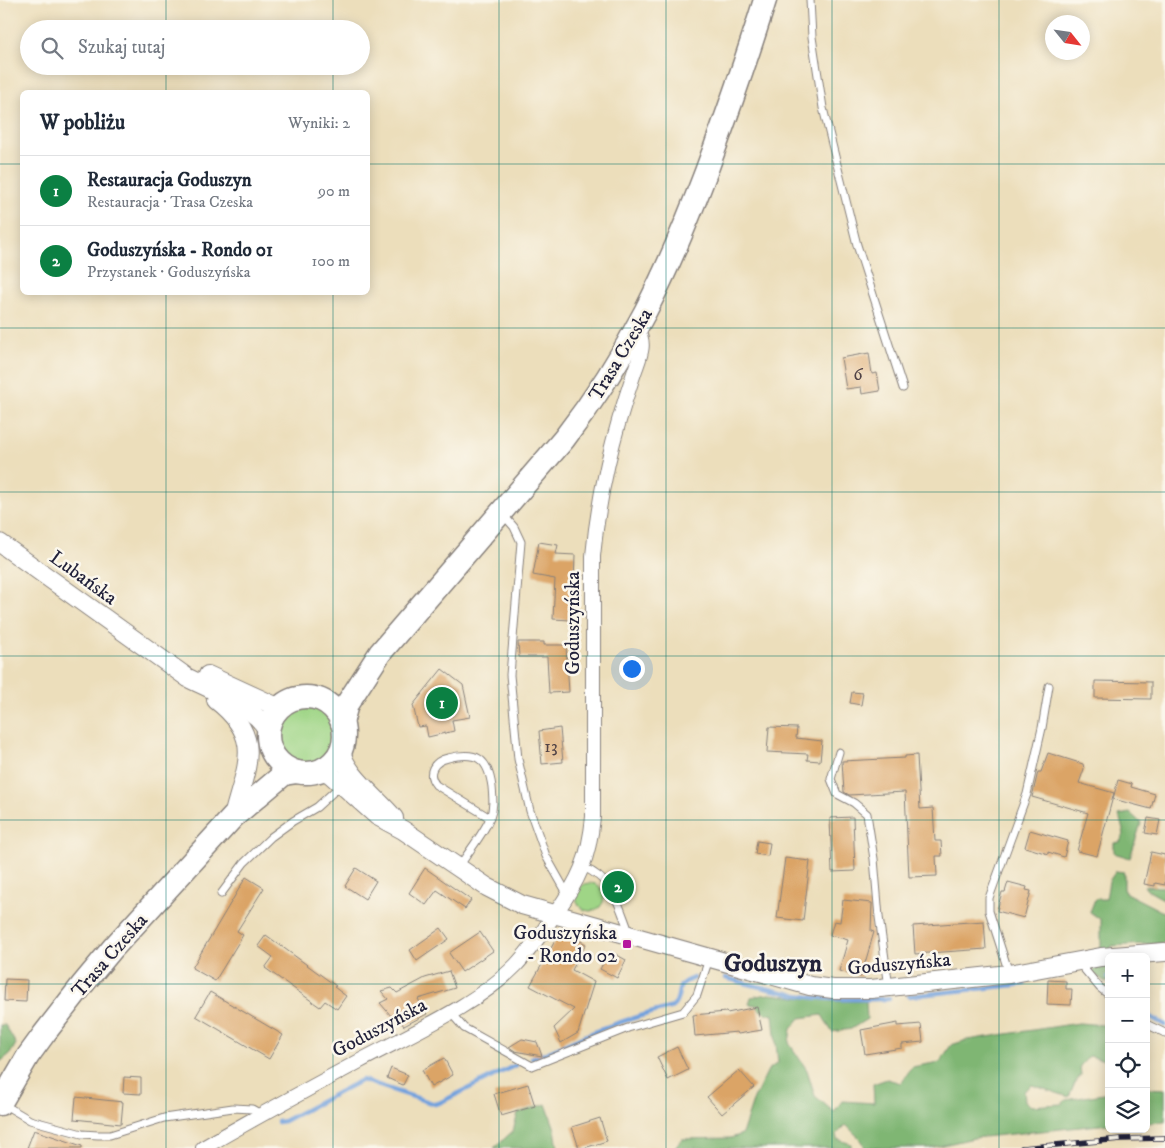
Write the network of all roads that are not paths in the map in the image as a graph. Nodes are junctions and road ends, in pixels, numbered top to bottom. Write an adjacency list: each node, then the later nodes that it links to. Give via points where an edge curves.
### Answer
1 (765, 0): 3 (main road, Trasa Czeska, via 690,214)
2 (810, 0): 4 (lane, via 812,37 828,127 856,245)
3 (637, 330): 8 (main road, Trasa Czeska, via 604,385 564,439); 22 (street, Goduszyńska, via 642,337 642,351 617,422 604,476 593,556 593,817 591,841)
4 (903, 388)
5 (507, 519): 25 (lane, via 520,542 510,675 518,759 530,811 546,856)
6 (0, 543): 7 (street, Lubańska)
7 (143, 645): 9 (street, Lubańska); 12 (street, Lubańska)
8 (380, 653): 11 (main road, Trasa Czeska, via 334,691); 13 (main road, Trasa Czeska, via 347,704)
9 (188, 678): 14 (street, Lubańska, via 262,721); 19 (street, via 233,714 243,732 247,748 246,774)
10 (1049, 686): 31 (lane, via 1027,794 988,911)
11 (317, 698): 12 (main road, via 298,697); 13 (main road, via 332,708)
12 (280, 706): 14 (main road, via 274,714)
13 (342, 723): 15 (main road)
14 (269, 740): 17 (main road, via 281,763); 19 (main road, Trasa Czeska, via 267,763)
15 (341, 749): 17 (main road, via 333,761); 21 (street, Goduszyńska, via 344,761)
16 (839, 752): 32 (lane, via 831,779 837,794 867,814)
17 (307, 771): 18 (street, Goduszyńska, via 330,774); 19 (main road, Trasa Czeska, via 284,774)
18 (342, 784): 21 (street, Goduszyńska, via 377,816); 24 (lane, via 317,807 271,837 244,863)
19 (233, 817): 37 (main road, Trasa Czeska, via 82,984 28,1056)
20 (490, 818): 20 (lane, via 436,785 431,771 436,764 462,754 483,760 491,782 493,804); 23 (lane)
21 (404, 830): 23 (street, Goduszyńska)
22 (583, 866): 25 (street, Goduszyńska); 27 (lane, via 604,879 612,890)
23 (458, 868): 26 (street, Goduszyńska, via 504,897)
24 (221, 894)
25 (568, 895): 26 (street, Goduszyńska)
26 (554, 915): 27 (street, Goduszyńska); 34 (street, Goduszyńska, via 515,966 486,990)
27 (632, 936): 29 (street, Goduszyńska)
28 (1165, 952): 30 (street, Goduszyńska)
29 (709, 958): 32 (street, Goduszyńska, via 810,986 852,990); 34 (lane, via 697,995 683,1012 628,1028 532,1066 464,1028)
30 (1077, 961): 31 (street, Goduszyńska); 33 (lane)
31 (1009, 974): 32 (street, Goduszyńska)
32 (889, 987)
33 (1105, 992)
34 (450, 1012): 38 (street, Goduszyńska)
35 (1150, 1026): 36 (lane)
36 (1165, 1033)
37 (0, 1103): 38 (lane, via 30,1120 68,1131 98,1135 110,1135 164,1118 233,1108 252,1109)
38 (262, 1114): 39 (street, Goduszyńska)
39 (202, 1148)

